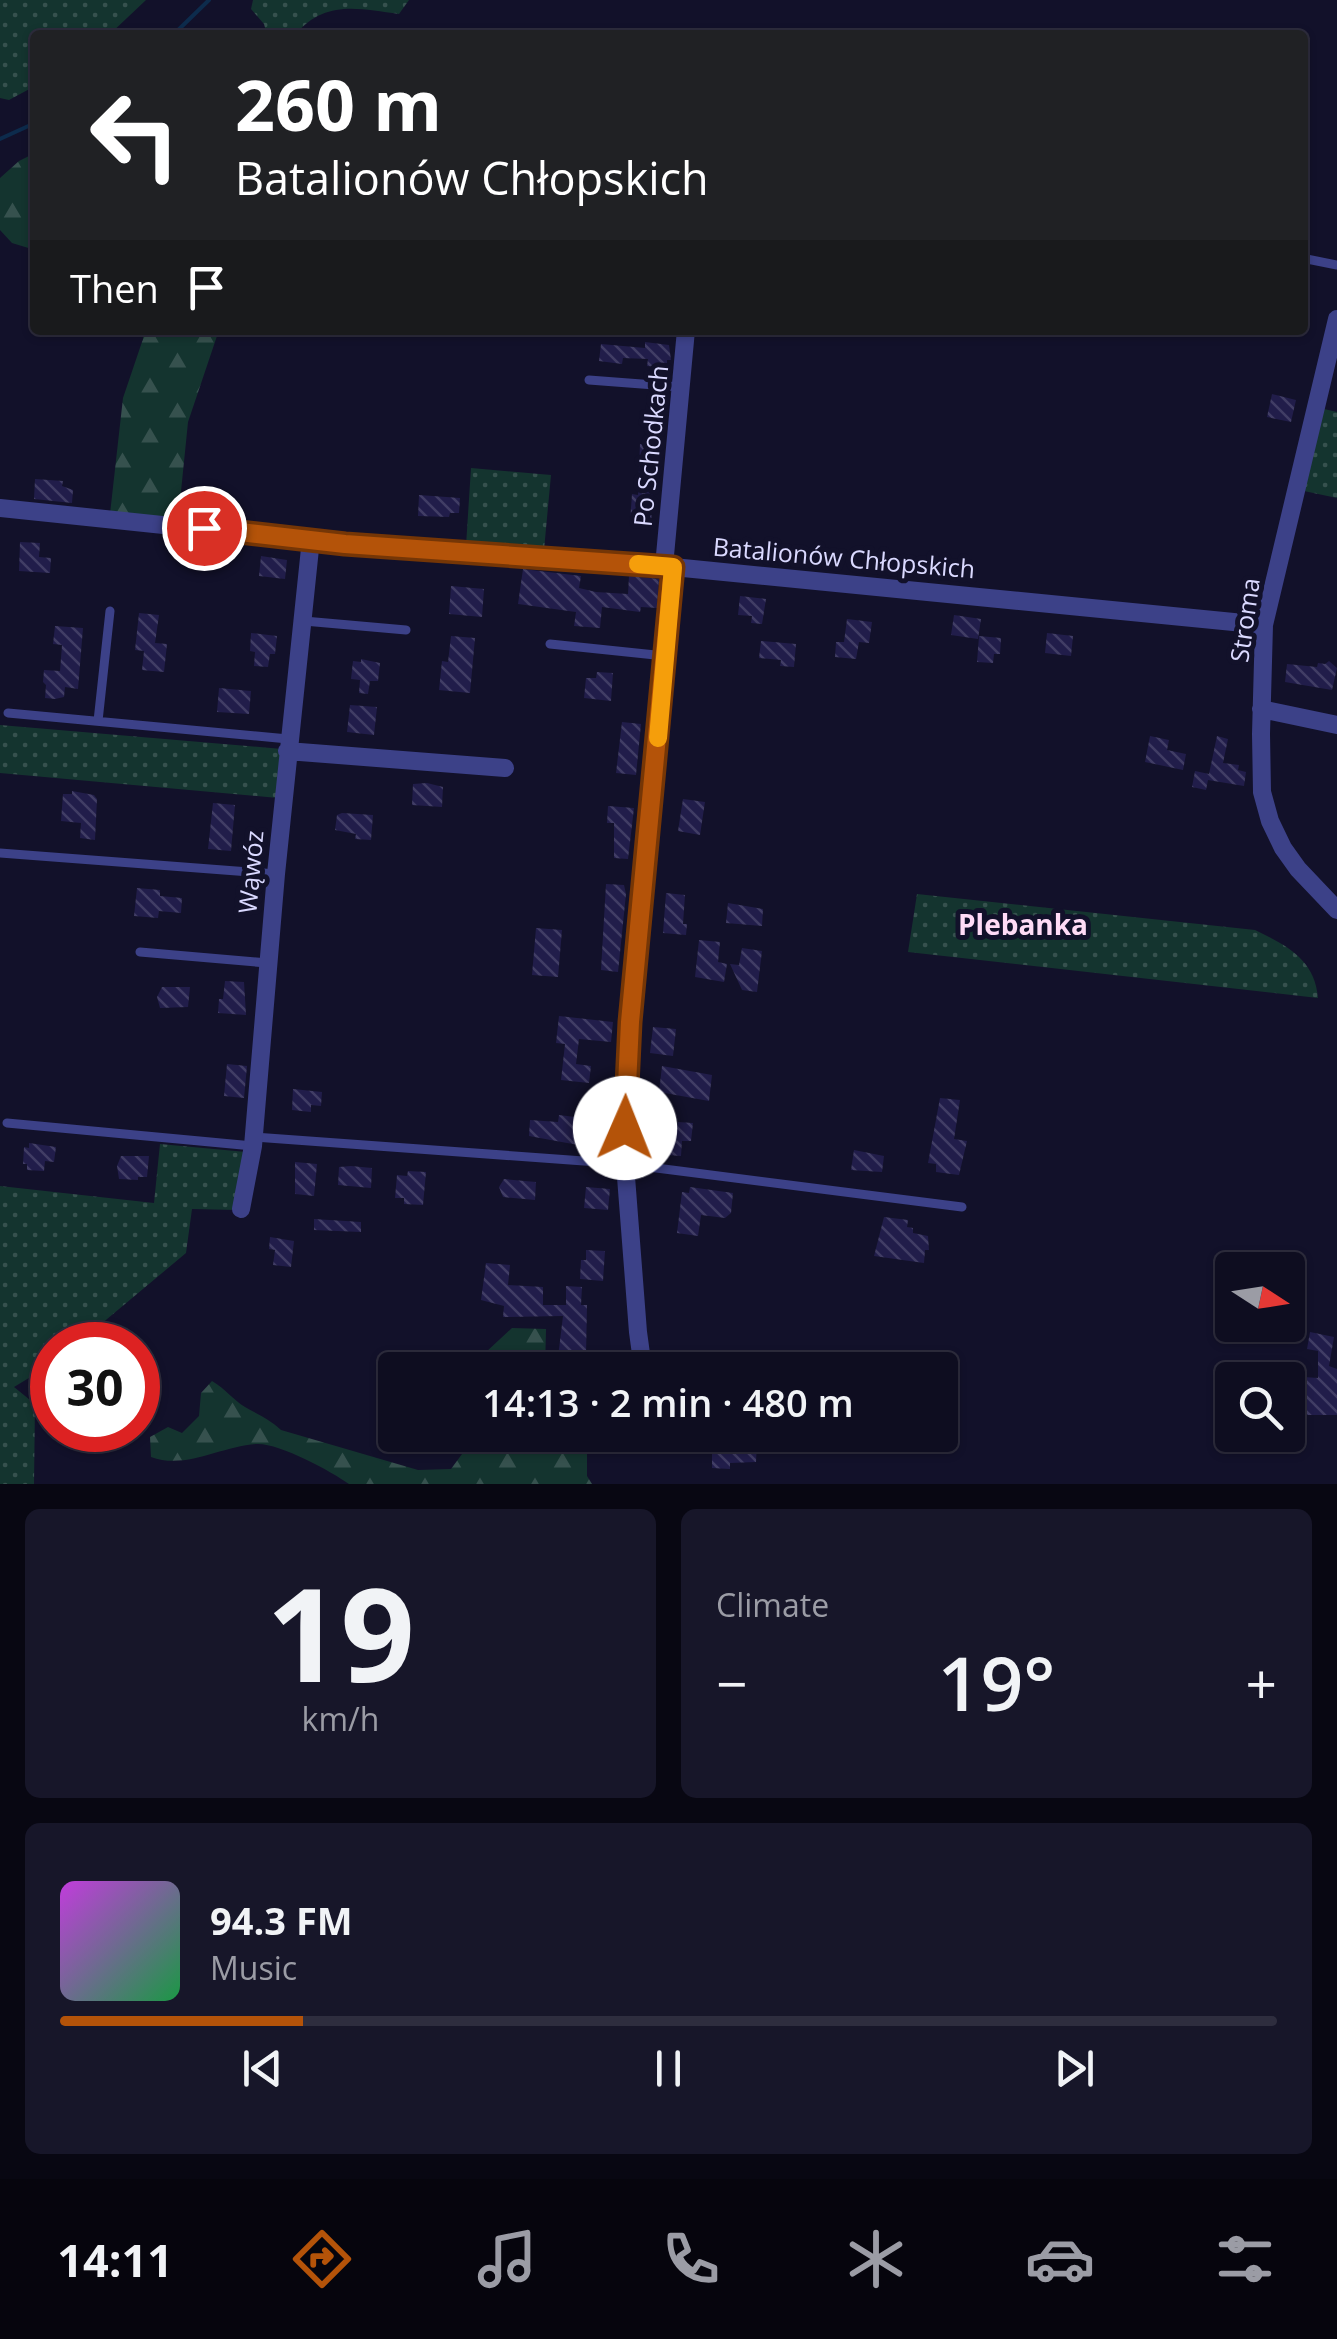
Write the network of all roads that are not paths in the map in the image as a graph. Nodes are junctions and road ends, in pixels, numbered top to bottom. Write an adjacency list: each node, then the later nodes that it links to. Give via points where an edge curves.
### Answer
1 (1308, 259): 2 (lane)
2 (1337, 265)
3 (1337, 319): 12 (street, Stroma)
4 (686, 335): 6 (street, Po Schodkach)
5 (589, 380): 6 (lane)
6 (683, 387): 9 (street, Po Schodkach)
7 (0, 508): 8 (street, Batalionów Chłopskich)
8 (310, 539): 9 (street, Batalionów Chłopskich); 11 (street, Wąwóz)
9 (668, 567): 12 (street, Batalionów Chłopskich); 15 (street, Po Schodkach)
10 (110, 611): 18 (lane)
11 (301, 621): 13 (lane); 20 (street, Wąwóz)
12 (1264, 625): 16 (street, Stroma)
13 (406, 630)
14 (550, 644): 15 (lane)
15 (665, 656): 29 (street, Po Schodkach, via 630,1022)
16 (1261, 709): 19 (street); 24 (street, Stroma, via 1262,792 1270,821 1282,848)
17 (8, 713): 18 (lane)
18 (98, 721): 20 (lane)
19 (1337, 725)
20 (288, 745): 21 (street); 23 (street, Wąwóz)
21 (505, 768)
22 (0, 853): 23 (lane)
23 (276, 874): 26 (street, Wąwóz)
24 (1337, 910)
25 (140, 952): 26 (lane)
26 (268, 963): 28 (street, Wąwóz)
27 (7, 1123): 28 (lane)
28 (254, 1142): 29 (lane); 31 (street, Wąwóz)
29 (625, 1164): 30 (lane); 32 (street, Po Schodkach)
30 (962, 1207)
31 (242, 1209)
32 (641, 1352)

